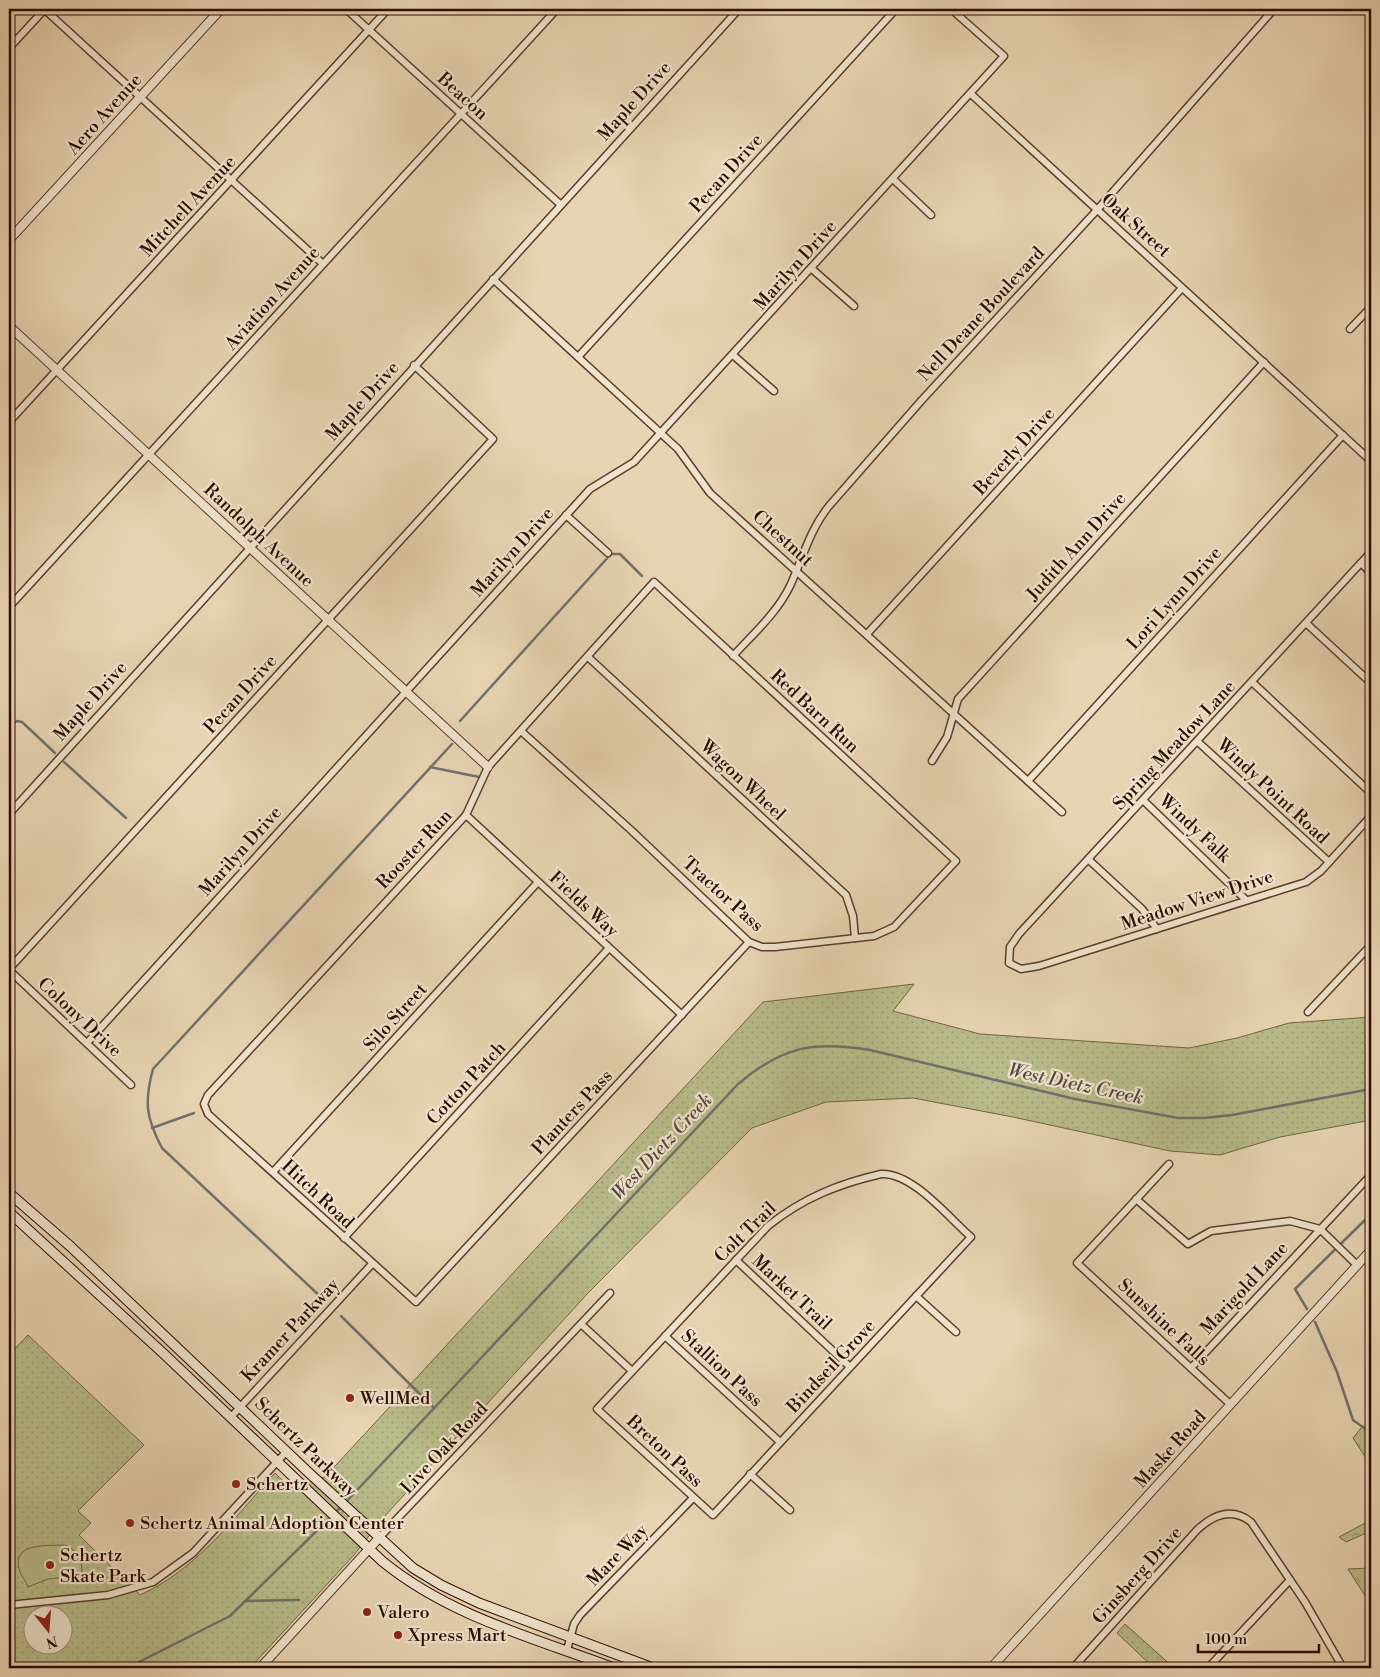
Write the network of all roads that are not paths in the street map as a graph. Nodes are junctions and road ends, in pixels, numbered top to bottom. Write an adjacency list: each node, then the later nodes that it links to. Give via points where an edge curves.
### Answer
1 (45, 9): 11 (street); 13 (street)
2 (220, 9): 13 (street, Aero Avenue)
3 (346, 9): 10 (street, Beacon)
4 (388, 9): 10 (street, Mitchell Avenue)
5 (557, 9): 14 (street, Aviation Avenue)
6 (739, 9): 17 (street, Maple Drive)
7 (896, 9): 30 (street, Pecan Drive)
8 (951, 9): 12 (street, via 1004,56)
9 (1274, 9): 18 (street, Nell Deane Boulevard)
10 (368, 30): 14 (street, Beacon); 16 (street, Mitchell Avenue)
11 (9, 48)
12 (970, 94): 15 (street, Marilyn Drive); 18 (street, Oak Street)
13 (140, 97): 16 (street); 20 (street, Aero Avenue)
14 (461, 114): 17 (street, Beacon); 21 (street, Aviation Avenue)
15 (893, 179): 19 (street); 22 (street, Marilyn Drive)
16 (231, 181): 21 (street); 33 (street, Mitchell Avenue)
17 (561, 205): 23 (street, Maple Drive)
18 (1097, 210): 24 (street, Oak Street); 45 (street, Nell Deane Boulevard, via 829,506 816,522)
19 (931, 215)
20 (9, 240)
21 (323, 264): 38 (street, Aviation Avenue)
22 (812, 269): 25 (street); 29 (street, Marilyn Drive)
23 (493, 279): 30 (street, Chestnut); 32 (street, Maple Drive)
24 (1182, 288): 31 (street, Oak Street); 51 (street, Beverly Drive)
25 (854, 306)
26 (1371, 307): 28 (street)
27 (9, 326): 33 (street, Randolph Avenue)
28 (1350, 329)
29 (733, 355): 34 (street); 36 (street, Marilyn Drive)
30 (578, 357): 36 (street, Chestnut)
31 (1264, 362): 37 (street, Oak Street); 57 (street, Judith Ann Drive, via 958,699)
32 (414, 365): 41 (street, Maple Drive); 49 (street, Pecan Drive, via 493,439)
33 (57, 370): 35 (street, Mitchell Avenue); 38 (street, Randolph Avenue)
34 (774, 391)
35 (9, 422)
36 (661, 434): 40 (street, Marilyn Drive, via 634,462 590,489); 45 (street, Chestnut, via 684,455 710,493)
37 (1343, 435): 39 (street, Oak Street); 62 (street, Lori Lynn Drive)
38 (148, 454): 41 (street, Randolph Avenue); 48 (street, Aviation Avenue)
39 (1371, 461)
40 (566, 515): 43 (street); 56 (street, Marilyn Drive)
41 (250, 548): 49 (street, Randolph Avenue); 66 (street, Maple Drive)
42 (1371, 552): 44 (street, Spring Meadow Lane)
43 (608, 553)
44 (1361, 563): 46 (street); 50 (street, Spring Meadow Lane)
45 (796, 570): 51 (street, Chestnut); 52 (street, Nell Deane Boulevard, via 776,609)
46 (1371, 572)
47 (654, 582): 52 (street, Red Barn Run); 53 (street, Rooster Run)
48 (9, 607)
49 (328, 619): 56 (street, Randolph Avenue); 80 (street, Pecan Drive)
50 (1306, 623): 54 (street, Spring Meadow Lane); 55 (street)
51 (868, 634): 57 (street, Chestnut)
52 (733, 656): 70 (street, Red Barn Run)
53 (588, 657): 58 (street, Rooster Run); 75 (street, Wagon Wheel, via 846,895 854,916)
54 (1252, 682): 59 (street, Spring Meadow Lane); 63 (street)
55 (1371, 683)
56 (405, 690): 61 (street, Randolph Avenue); 83 (street, Marilyn Drive)
57 (953, 712): 60 (street, Judith Ann Drive, via 942,749); 62 (street, Chestnut)
58 (521, 731): 61 (street, Rooster Run); 76 (street, Tractor Pass)
59 (1197, 741): 64 (street, Spring Meadow Lane); 71 (street, Windy Point Road)
60 (932, 761)
61 (488, 766): 67 (street, Rooster Run)
62 (1028, 781): 65 (street, Chestnut)
63 (1371, 793)
64 (1143, 800): 69 (street, Spring Meadow Lane); 73 (street, Windy Falk)
65 (1062, 812)
66 (9, 814)
67 (466, 815): 72 (street, Fields Way); 85 (street, Rooster Run, via 208,1095)
68 (1371, 816): 71 (street, Meadow View Drive)
69 (1089, 860): 74 (street, via 1142,910); 79 (street, Spring Meadow Lane, via 1019,934 1010,947)
70 (956, 861): 75 (street, Tractor Pass, via 894,927 874,936)
71 (1329, 862): 73 (street, Meadow View Drive, via 1306,882)
72 (538, 882): 78 (street, Fields Way); 87 (street, Silo Street)
73 (1246, 900): 74 (street, Meadow View Drive)
74 (1157, 929): 79 (street, Meadow View Drive, via 1039,966 1021,969)
75 (855, 938): 76 (street, Tractor Pass, via 775,947)
76 (749, 942): 82 (street, Planters Pass)
77 (1371, 945): 81 (street)
78 (609, 948): 82 (street, Fields Way); 93 (street, Cotton Patch)
79 (1009, 963)
80 (9, 970): 83 (street, Colony Drive)
81 (1308, 1012)
82 (682, 1014): 105 (street, Planters Pass)
83 (86, 1043): 84 (street, Colony Drive)
84 (131, 1085)
85 (204, 1104): 87 (street, Hitch Road, via 208,1114)
86 (1169, 1164): 90 (street)
87 (273, 1172): 93 (street, Hitch Road)
88 (1370, 1176): 92 (street, Marigold Lane)
89 (9, 1193): 95 (main road, Schertz Parkway)
90 (1136, 1198): 92 (street, via 1188,1244 1211,1231 1290,1221); 112 (street, Sunshine Falls, via 1077,1262)
91 (9, 1212): 97 (main road, Schertz Parkway)
92 (1320, 1229): 100 (street); 112 (street, Marigold Lane)
93 (344, 1238): 99 (street, Hitch Road)
94 (970, 1238): 98 (street, Colt Trail, via 909,1180 894,1174 881,1174 840,1184 802,1202 768,1226); 104 (street, Bindseil Grove)
95 (70, 1246): 97 (main road); 101 (main road, Schertz Parkway)
96 (1371, 1250): 100 (street, Maske Road)
97 (60, 1256): 103 (main road, Schertz Parkway)
98 (736, 1260): 108 (street, Colt Trail); 111 (street, Market Trail)
99 (372, 1264): 105 (street, Hitch Road); 117 (street, Kramer Parkway)
100 (1357, 1265): 116 (street, Maske Road)
101 (110, 1284): 103 (main road); 109 (main road, Schertz Parkway)
102 (610, 1293): 106 (street, Live Oak Road)
103 (101, 1295): 110 (main road, Schertz Parkway)
104 (916, 1296): 107 (street); 111 (street, Bindseil Grove)
105 (416, 1302)
106 (581, 1324): 113 (street); 127 (street, Live Oak Road)
107 (956, 1332)
108 (665, 1336): 113 (street, Colt Trail); 120 (street, Stallion Pass)
109 (173, 1344): 110 (main road); 114 (main road, Schertz Parkway)
110 (164, 1354): 115 (main road, Schertz Parkway)
111 (850, 1367): 120 (street, Bindseil Grove)
112 (1191, 1368): 116 (street, Sunshine Falls)
113 (632, 1371): 118 (street, Colt Trail)
114 (204, 1375): 115 (main road); 117 (main road, Schertz Parkway)
115 (196, 1384): 119 (main road, Schertz Parkway)
116 (1230, 1404): 136 (street, Maske Road)
117 (241, 1406): 119 (street, Kramer Parkway); 121 (main road, Schertz Parkway)
118 (597, 1409): 124 (street, Breton Pass)
119 (231, 1417): 122 (main road, Schertz Parkway)
120 (780, 1442): 123 (street, Bindseil Grove)
121 (287, 1451): 122 (street); 127 (main road, Schertz Parkway)
122 (277, 1461): 128 (main road, Schertz Parkway); 130 (street, via 193,1553 153,1582 108,1595)
123 (750, 1474): 125 (street); 126 (street, Bindseil Grove)
124 (693, 1498): 126 (street, Breton Pass); 131 (street, Mare Way, via 580,1615)
125 (790, 1510)
126 (712, 1515)
127 (379, 1538): 128 (street, Live Oak Road); 131 (main road, Schertz Parkway, via 413,1568 441,1585)
128 (369, 1549): 132 (main road, Schertz Parkway, via 405,1580 434,1598); 133 (street, Live Oak Road)
129 (1290, 1580): 137 (street, Ginsberg Drive, via 1251,1522 1231,1513 1215,1517 1197,1530); 138 (street); 139 (street)
130 (9, 1604)
131 (569, 1637): 132 (street, Mare Way); 135 (main road, Schertz Parkway)
132 (567, 1650): 134 (main road, Schertz Parkway)
133 (260, 1668)
134 (614, 1668)
135 (653, 1668)
136 (991, 1668)
137 (1073, 1668)
138 (1208, 1668)
139 (1343, 1668)

